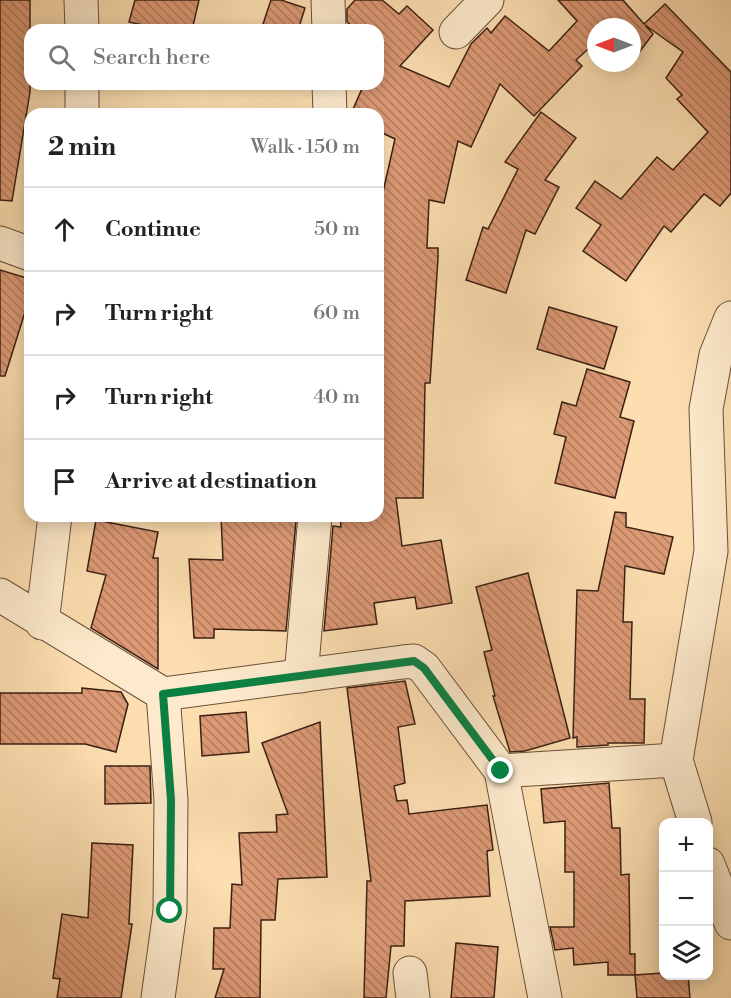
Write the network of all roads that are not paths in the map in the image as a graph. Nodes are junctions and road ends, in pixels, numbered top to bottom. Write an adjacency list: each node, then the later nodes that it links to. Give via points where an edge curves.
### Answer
1 (81, 0): 4 (street)
2 (328, 0): 5 (street)
3 (487, 0): 6 (street)
4 (82, 24)
5 (329, 24)
6 (456, 32)
7 (82, 90): 9 (street)
8 (329, 90): 10 (street)
9 (82, 108)
10 (330, 108)
11 (0, 243): 12 (street)
12 (24, 252)
13 (731, 318): 16 (street, via 716,355 706,409)
14 (54, 522): 18 (street)
15 (314, 522): 19 (street)
16 (721, 557): 21 (street)
17 (0, 595): 18 (street)
18 (42, 623): 20 (street)
19 (301, 676): 20 (street); 22 (street, via 414,661 424,668)
20 (163, 694): 26 (street, via 171,800 170,911)
21 (676, 760): 22 (street); 23 (street)
22 (501, 771): 27 (street)
23 (694, 818)
24 (711, 872): 25 (street)
25 (731, 923)
26 (158, 998)
27 (545, 998)

